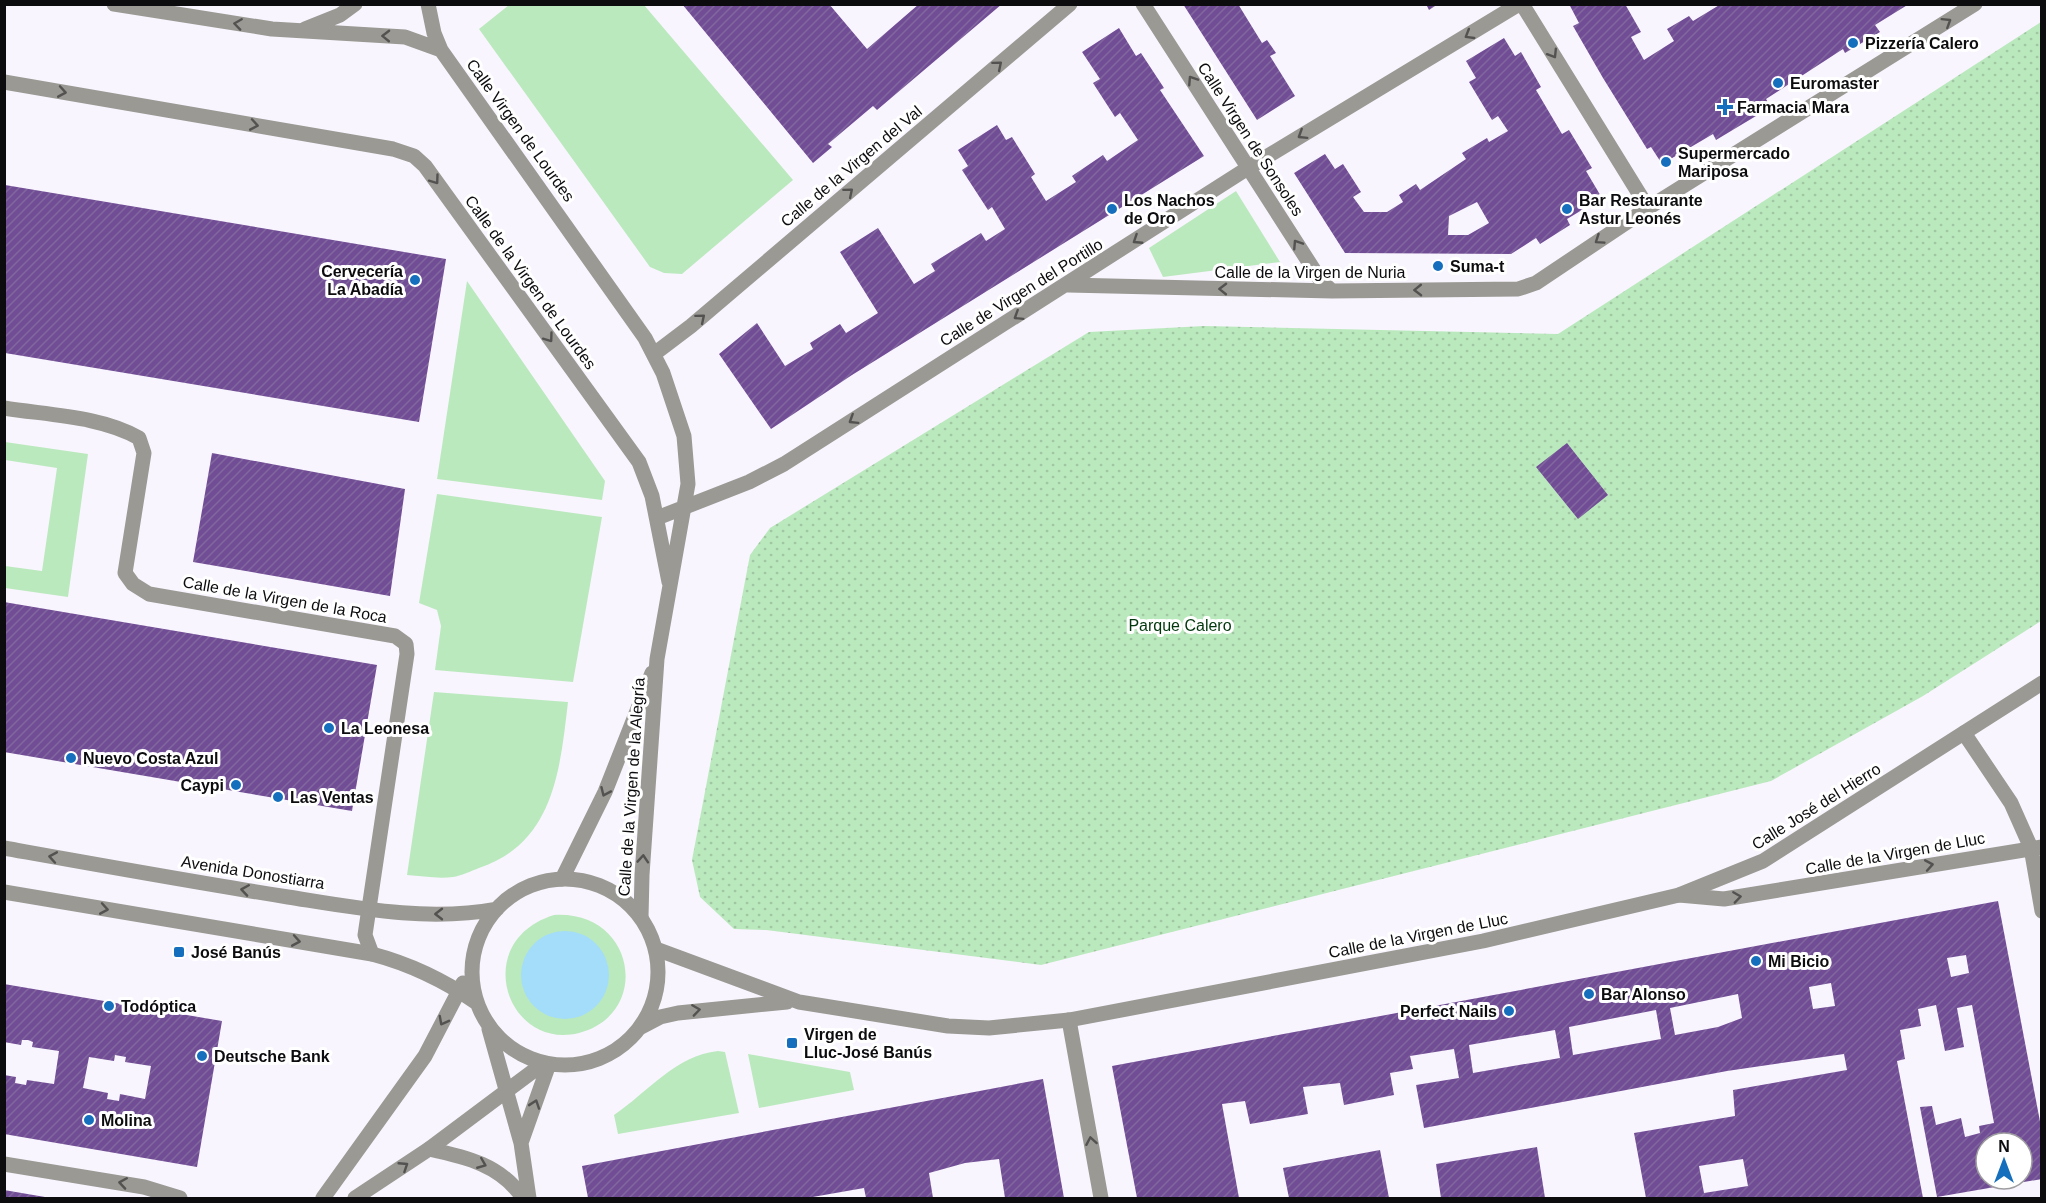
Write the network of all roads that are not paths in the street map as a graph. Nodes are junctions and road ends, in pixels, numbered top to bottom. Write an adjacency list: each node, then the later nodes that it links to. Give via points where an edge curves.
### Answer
1 (114, 4): 8 (street, one-way to 1)
2 (355, 4): 8 (street, via 324,23)
3 (428, 4): 9 (street, Calle Virgen de Lourdes)
4 (1070, 4): 15 (street, Calle de la Virgen del Val, one-way to 4)
5 (1143, 4): 11 (street, Calle Virgen de Sonsoles, one-way to 5)
6 (1520, 4): 11 (street, Calle de Virgen del Portillo, one-way to 11); 12 (street, one-way to 12)
7 (1975, 4): 12 (street, Calle de la Virgen de Nuria, one-way to 7)
8 (296, 32): 9 (street, one-way to 8, via 405,37)
9 (441, 50): 15 (street, Calle Virgen de Lourdes, via 631,314)
10 (4, 82): 18 (street, Calle de la Virgen de Lourdes, one-way to 18, via 393,149 414,156 639,462 647,477)
11 (1248, 168): 13 (street, Calle de Virgen del Portillo, one-way to 13); 14 (street, Calle Virgen de Sonsoles, one-way to 11, via 1321,281)
12 (1648, 208): 14 (street, Calle de la Virgen de Nuria, one-way to 14, via 1536,283 1518,289)
13 (1068, 285): 14 (street, Calle de la Virgen de Nuria, one-way to 13); 17 (street, Calle de Virgen del Portillo, one-way to 17, via 784,464)
14 (1332, 291)
15 (654, 354): 17 (street, via 684,436)
16 (4, 408): 28 (street, Calle de la Virgen de la Roca, via 84,421 139,438 144,453 125,573 133,584 149,594 395,636 406,644)
17 (686, 507): 18 (street, Calle de Virgen del Portillo); 19 (street)
18 (657, 518): 19 (street, Calle de la Virgen de Lourdes)
19 (670, 591): 20 (street, Calle de la Virgen de la Alegría)
20 (657, 659): 25 (street, Calle de la Virgen de la Alegría, one-way to 25, via 605,792); 31 (street, Calle de la Virgen de la Alegría, one-way to 20)
21 (2042, 683): 22 (street, Calle José del Hierro)
22 (1964, 733): 23 (street); 27 (street, Calle José del Hierro, via 1763,861)
23 (2036, 847): 27 (street, Calle de la Virgen de Lluc, one-way to 23, via 1724,899); 30 (street)
24 (4, 848): 28 (street, Avenida Donostiarra, one-way to 24)
25 (562, 879): 29 (street, via 524,889); 31 (street, via 589,882 611,891)
26 (4, 892): 33 (street, one-way to 33)
27 (1679, 895): 38 (street, Calle de la Virgen de Lluc, via 1518,934)
28 (369, 909): 29 (street, Avenida Donostiarra, one-way to 28, via 431,915); 33 (street, Calle de la Virgen de la Roca, via 365,935)
29 (496, 909): 34 (street, via 479,936)
30 (2042, 911)
31 (641, 917): 32 (street)
32 (656, 949): 36 (street, Calle de la Virgen de Lluc); 40 (street, via 657,989)
33 (372, 954): 35 (street, via 395,960)
34 (470, 970): 35 (street); 37 (street)
35 (459, 991): 37 (street); 47 (street, one-way to 47, via 424,1056)
36 (799, 1002): 38 (street, Calle de la Virgen de Lluc, via 973,1028); 40 (street, Calle de la Virgen de Lluc, one-way to 36, via 660,1017 693,1010)
37 (477, 1003): 39 (street)
38 (1069, 1020): 51 (street, one-way to 38)
39 (488, 1025): 41 (street, via 504,1043 525,1057); 42 (street)
40 (641, 1027): 41 (street, via 610,1054 570,1066)
41 (546, 1063): 42 (street); 43 (street, one-way to 41)
42 (507, 1092): 43 (street); 44 (street)
43 (521, 1143): 50 (street)
44 (429, 1149): 48 (street, one-way to 44); 49 (street, one-way to 49, via 488,1165 513,1184)
45 (4, 1164): 46 (street, one-way to 45, via 144,1186)
46 (180, 1198)
47 (323, 1198)
48 (355, 1198)
49 (523, 1198)
50 (529, 1198)
51 (1101, 1198)

